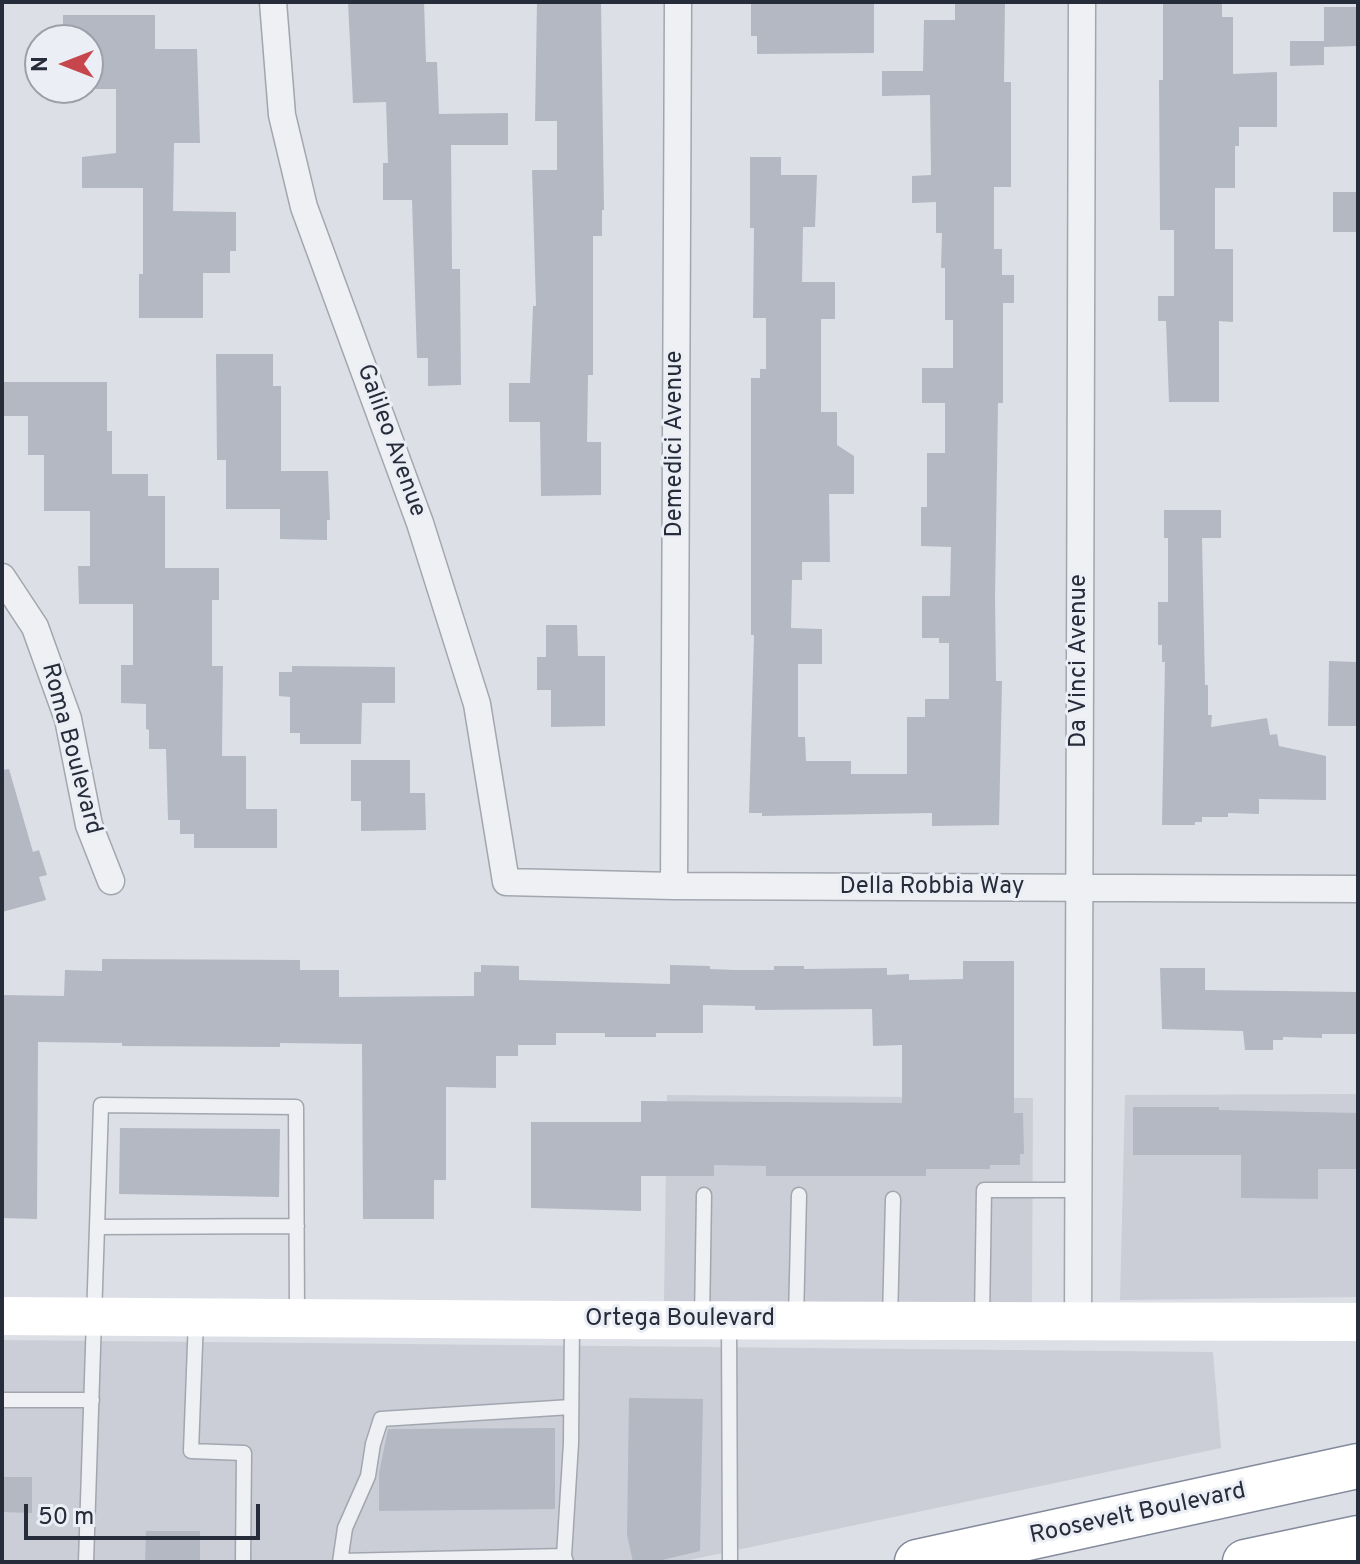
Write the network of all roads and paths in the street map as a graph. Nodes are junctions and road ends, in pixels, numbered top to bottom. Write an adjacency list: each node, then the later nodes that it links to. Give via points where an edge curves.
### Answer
1 (273, 2): 6 (street, Galileo Avenue, via 282,115 304,207 420,523 477,704)
2 (678, 2): 7 (street, Demedici Avenue)
3 (1082, 2): 8 (street, Da Vinci Avenue)
4 (2, 577): 5 (street, Roma Boulevard, via 35,627 68,719 89,825)
5 (111, 881)
6 (506, 882): 7 (street, Della Robbia Way)
7 (674, 886): 8 (street, Della Robbia Way)
8 (1079, 888): 9 (street, Della Robbia Way); 10 (street, Da Vinci Avenue)
9 (1358, 889)
10 (1078, 1190): 24 (lane, via 984,1190); 25 (street, Da Vinci Avenue)
11 (704, 1195): 21 (lane)
12 (799, 1195): 22 (lane)
13 (893, 1199): 23 (lane)
14 (297, 1226): 15 (lane); 15 (lane, via 296,1107 101,1105); 19 (lane)
15 (98, 1227): 17 (lane)
16 (2, 1316): 17 (main road, Ortega Boulevard)
17 (96, 1316): 18 (main road, Ortega Boulevard); 28 (lane)
18 (196, 1316): 19 (main road, Ortega Boulevard); 35 (lane, via 191,1451 244,1453)
19 (297, 1317): 20 (main road, Ortega Boulevard)
20 (572, 1320): 21 (main road, Ortega Boulevard); 29 (lane)
21 (716, 1320): 22 (main road, Ortega Boulevard); 36 (lane)
22 (796, 1320): 23 (main road, Ortega Boulevard)
23 (890, 1320): 24 (main road, Ortega Boulevard)
24 (982, 1320): 25 (main road, Ortega Boulevard)
25 (1078, 1320): 26 (main road, Ortega Boulevard)
26 (1358, 1322)
27 (2, 1400): 28 (lane)
28 (92, 1400): 34 (lane)
29 (571, 1407): 32 (lane); 33 (lane, via 381,1419 368,1476 345,1528)
30 (1358, 1466): 37 (highway, Roosevelt Boulevard)
31 (1358, 1538): 38 (highway)
32 (565, 1559): 33 (lane)
33 (340, 1561)
34 (86, 1562)
35 (243, 1562)
36 (730, 1562)
37 (917, 1562)
38 (1245, 1562)

